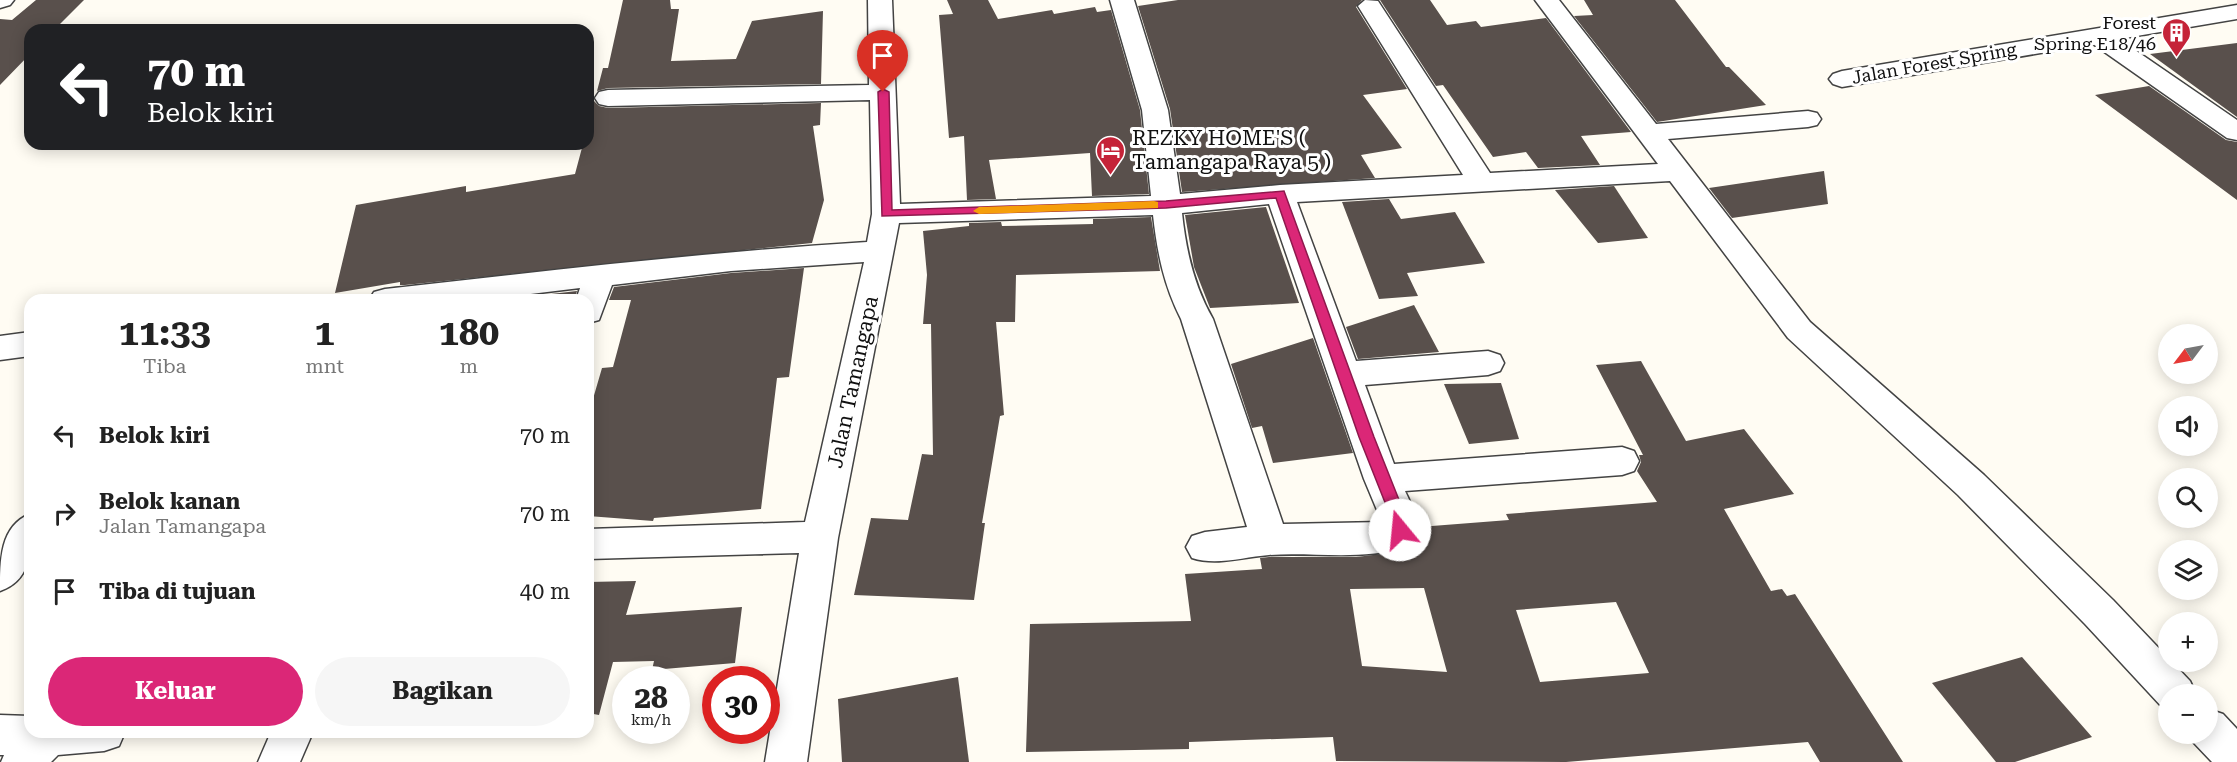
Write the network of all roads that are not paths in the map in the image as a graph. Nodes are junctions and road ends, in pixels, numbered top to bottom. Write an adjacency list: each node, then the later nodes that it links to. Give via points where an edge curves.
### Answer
1 (880, 0): 8 (street, Jalan Tamangapa)
2 (1122, 0): 16 (street, via 1155,111)
3 (1547, 0): 12 (street)
4 (1370, 6): 14 (street)
5 (2235, 14): 6 (street, Jalan Forest Spring)
6 (2096, 35): 7 (street, Jalan Forest Spring); 11 (street)
7 (1842, 79)
8 (883, 92): 9 (street); 17 (street, Jalan Tamangapa)
9 (608, 98)
10 (1808, 119): 12 (street)
11 (2237, 132)
12 (1649, 133): 13 (street)
13 (1677, 172): 14 (street); 34 (street, via 1799,330 1971,485)
14 (1482, 183): 15 (street)
15 (1280, 194): 16 (street); 25 (street)
16 (1166, 205): 17 (street); 30 (street, via 1186,304 1197,319)
17 (886, 214): 18 (street, Jalan Tamangapa)
18 (881, 251): 19 (street); 29 (street, Jalan Tamangapa)
19 (600, 274): 20 (street); 21 (street)
20 (459, 294)
21 (594, 294)
22 (24, 345): 23 (street)
23 (0, 348)
24 (1488, 363): 25 (street)
25 (1344, 374): 27 (street)
26 (1622, 461): 27 (street)
27 (1382, 479): 30 (street, via 1400,520 1400,530 1393,536)
28 (24, 537): 33 (street)
29 (819, 538): 31 (street); 42 (street, Jalan Tamangapa)
30 (1270, 540): 32 (street)
31 (594, 544)
32 (1205, 547)
33 (0, 575)
34 (2167, 684)
35 (0, 735): 39 (street)
36 (80, 738): 39 (street)
37 (289, 738): 41 (street)
38 (2218, 739): 40 (street)
39 (35, 749)
40 (2237, 759)
41 (279, 762)
42 (786, 762)

